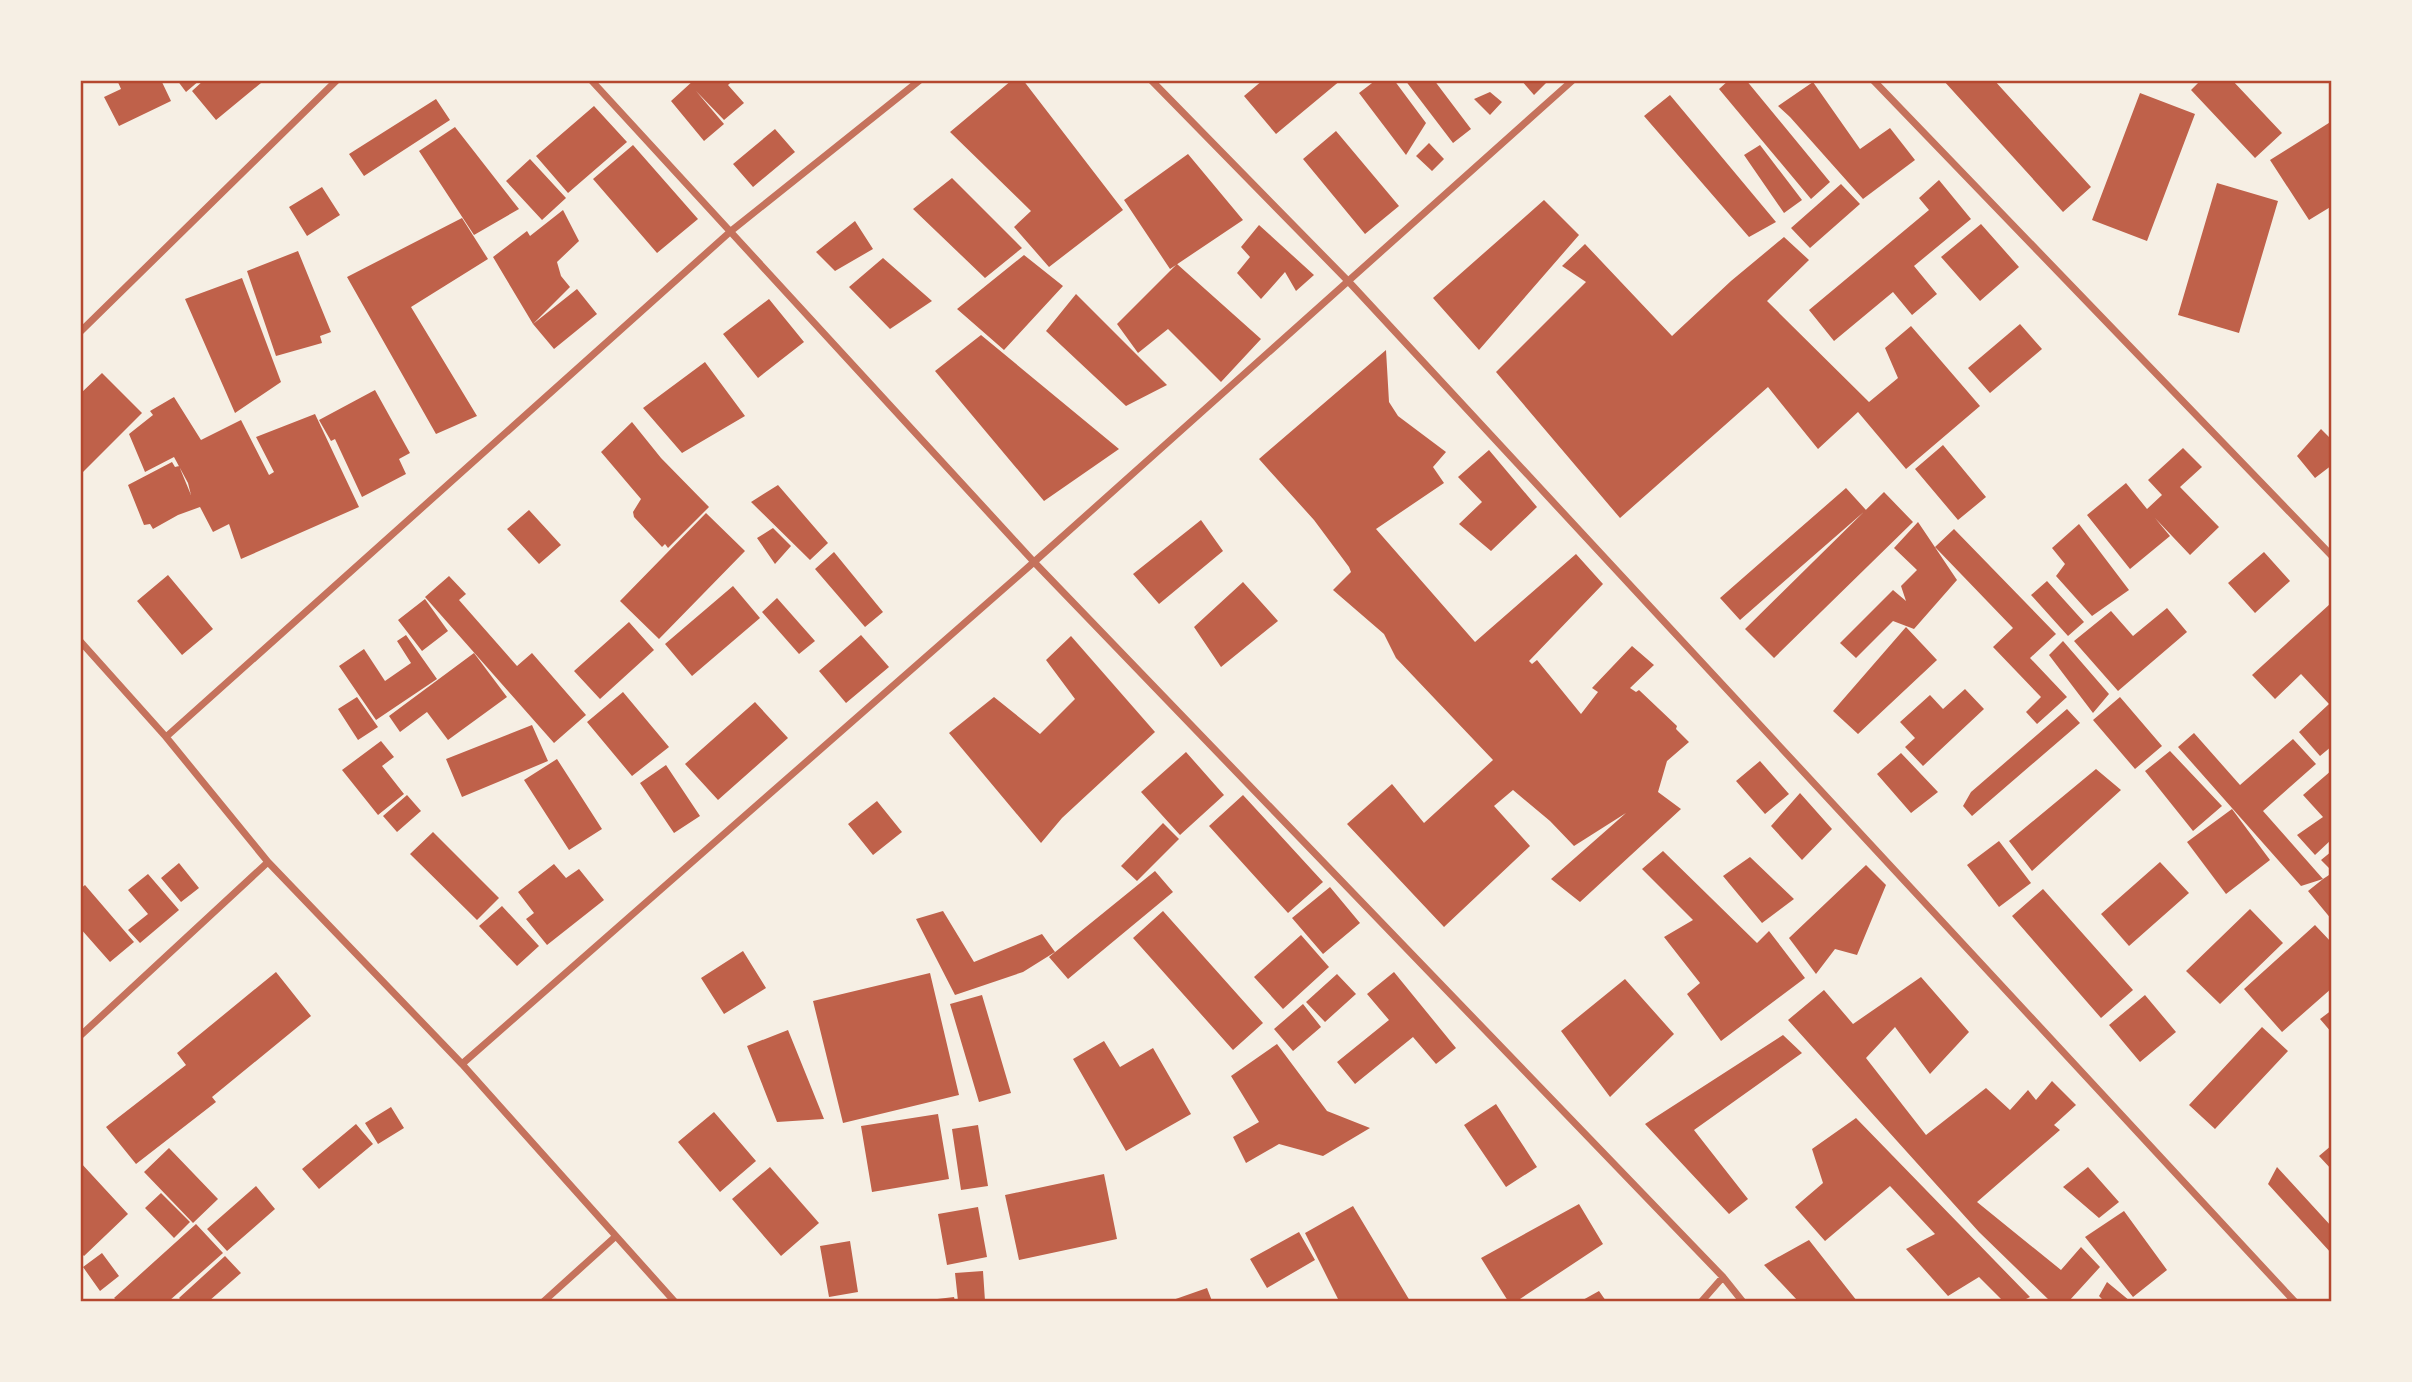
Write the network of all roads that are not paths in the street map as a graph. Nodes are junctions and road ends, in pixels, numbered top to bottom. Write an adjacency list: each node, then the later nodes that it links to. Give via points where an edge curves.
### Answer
1 (337, 80): 9 (street)
2 (591, 80): 7 (street)
3 (920, 80): 7 (street)
4 (1151, 80): 8 (street)
5 (1573, 80): 8 (street)
6 (1873, 80): 10 (street)
7 (731, 231): 11 (street); 13 (street)
8 (1349, 282): 11 (street); 23 (street)
9 (80, 332)
10 (2332, 556)
11 (1034, 562): 16 (street); 18 (street)
12 (80, 641): 13 (street)
13 (166, 737): 14 (street)
14 (268, 862): 15 (street); 16 (street)
15 (80, 1036)
16 (461, 1064): 17 (street)
17 (616, 1236): 19 (street); 20 (street)
18 (1723, 1277): 21 (street); 22 (street)
19 (543, 1301)
20 (675, 1301)
21 (1701, 1301)
22 (1743, 1301)
23 (2295, 1301)

